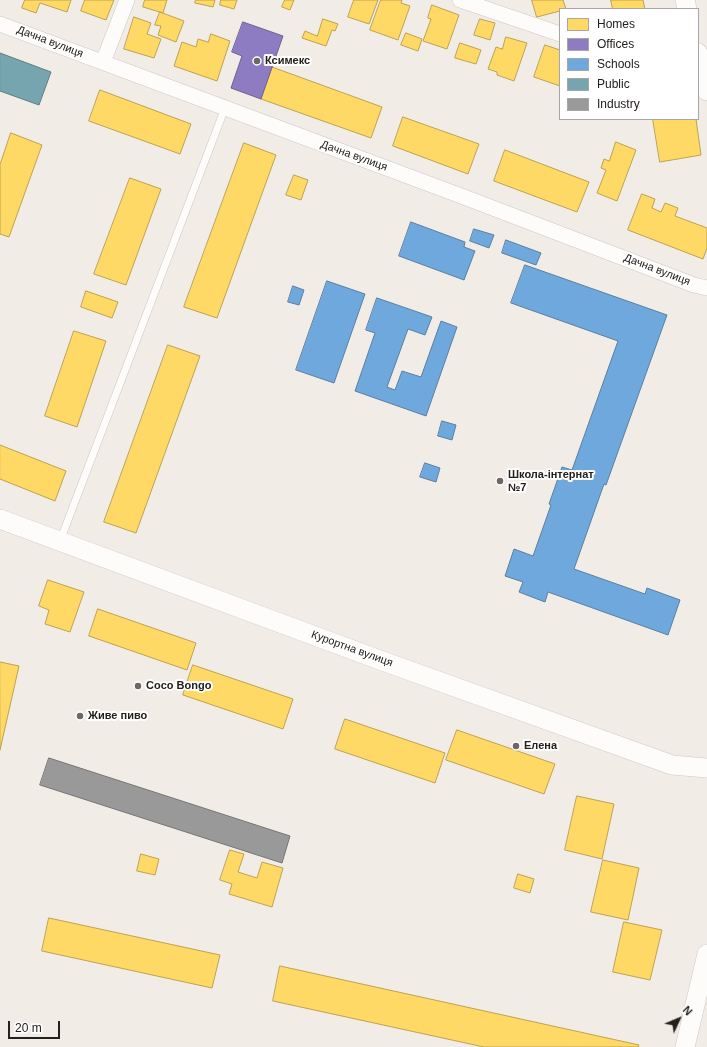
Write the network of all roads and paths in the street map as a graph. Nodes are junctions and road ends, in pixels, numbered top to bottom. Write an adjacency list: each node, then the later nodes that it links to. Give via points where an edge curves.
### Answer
1 (127, 0): 6 (street)
2 (460, 0): 4 (street)
3 (0, 24): 6 (street, Дачна вулиця)
4 (559, 34)
5 (699, 59): 7 (street)
6 (103, 62): 8 (street, Дачна вулиця)
7 (703, 82)
8 (225, 108): 9 (street, Дачна вулиця); 11 (lane)
9 (707, 288)
10 (0, 519): 11 (street, Курортна вулиця)
11 (60, 541): 12 (street, Курортна вулиця, via 672,765)
12 (707, 768)
13 (707, 954): 14 (street)
14 (701, 1006): 15 (street)
15 (685, 1047)

